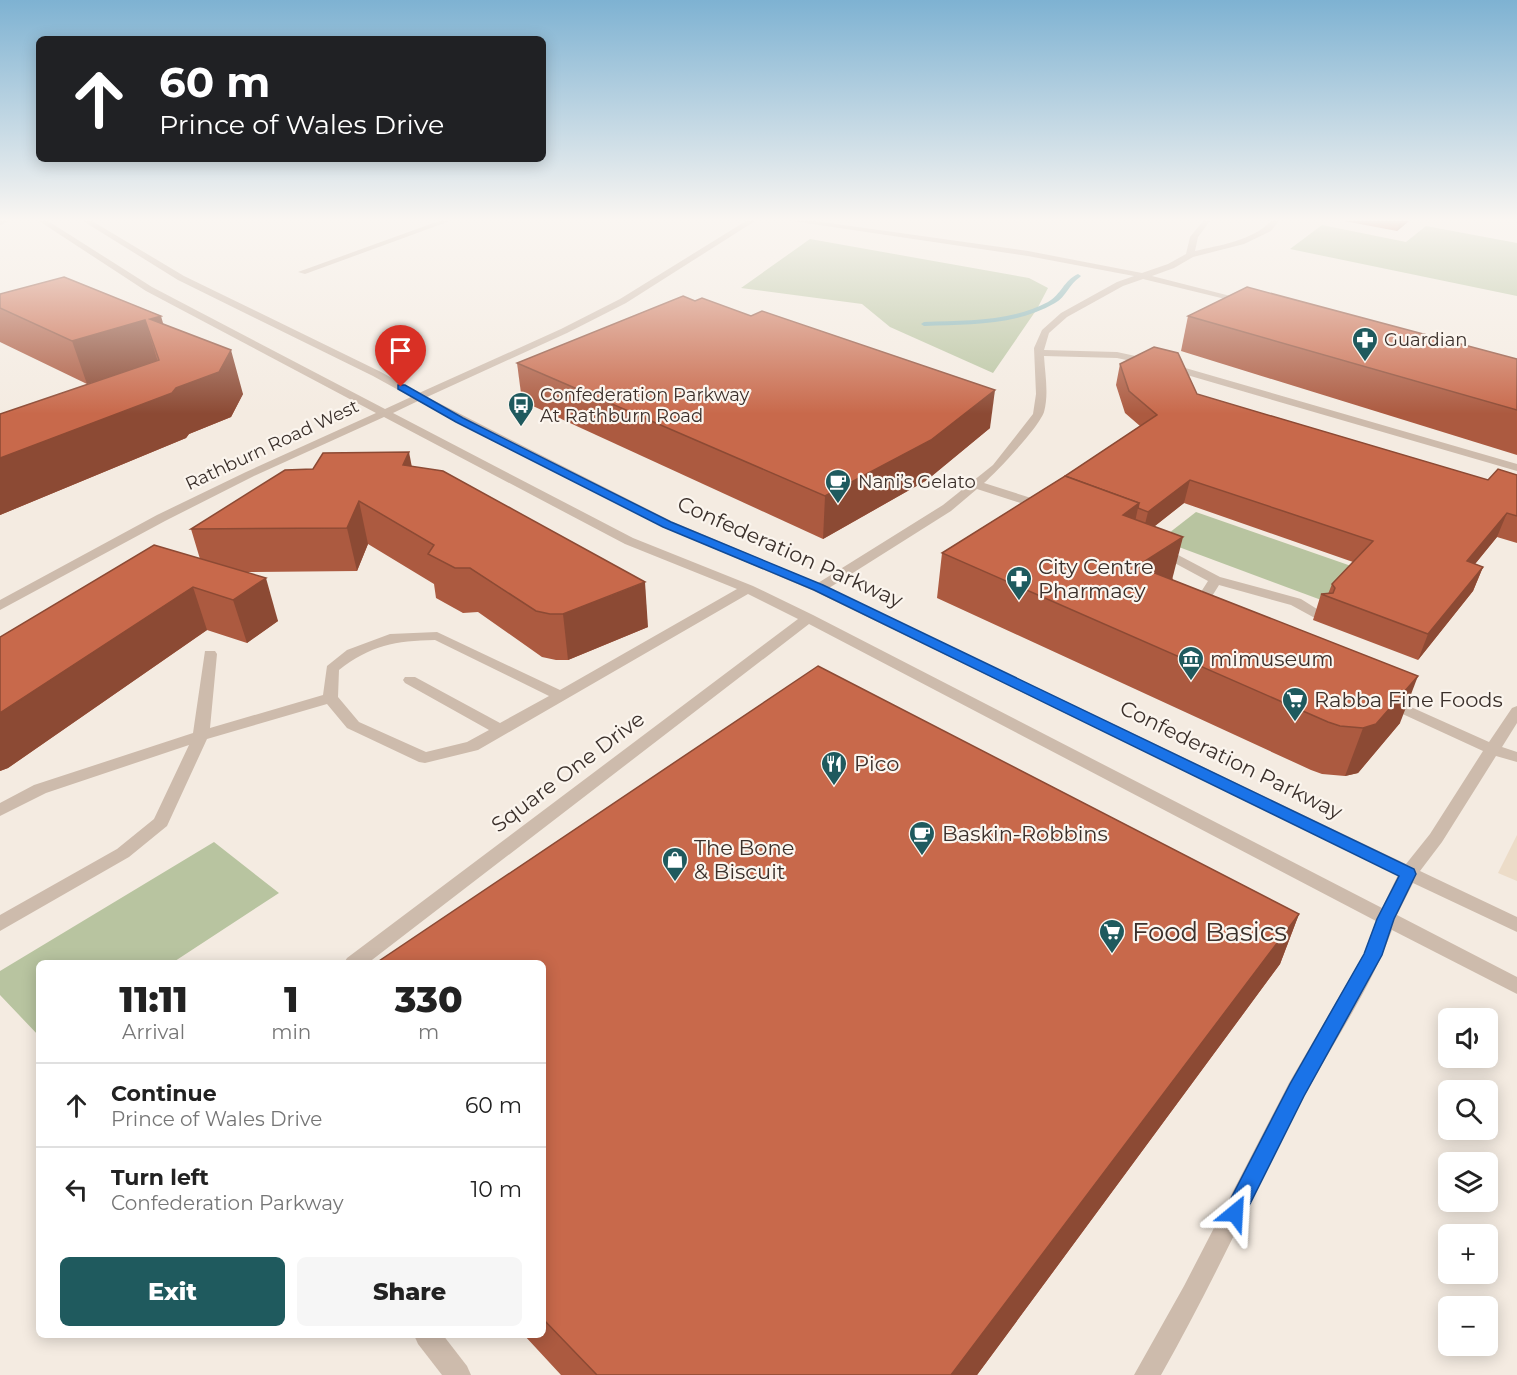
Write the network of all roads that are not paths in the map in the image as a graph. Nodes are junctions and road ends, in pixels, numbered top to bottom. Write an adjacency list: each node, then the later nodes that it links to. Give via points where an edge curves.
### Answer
1 (142, 285): 9 (street)
2 (195, 285): 8 (street, Confederation Parkway)
3 (650, 285): 8 (street, Rathburn Road West, via 564,332)
4 (1118, 285): 7 (street, via 1064,315 1045,332)
5 (1178, 285): 6 (street)
6 (1258, 306)
7 (1039, 354): 10 (street, via 1117,355 1165,365); 11 (street, via 1038,414 997,467)
8 (417, 396): 9 (street, Rathburn Road West); 15 (street, Confederation Parkway, via 667,525)
9 (384, 412): 16 (street, via 629,541); 17 (street, Rathburn Road West, via 161,518)
10 (1517, 468)
11 (977, 485): 12 (street); 15 (street)
12 (1055, 510)
13 (1144, 544): 14 (street)
14 (1215, 580): 18 (street, via 1296,602); 20 (street, via 1199,606)
15 (819, 588): 32 (street, Confederation Parkway)
16 (748, 589): 19 (street); 24 (street)
17 (0, 606)
18 (1318, 614)
19 (808, 618): 33 (street); 36 (street, Square One Drive)
20 (1210, 625)
21 (210, 654): 28 (street)
22 (410, 680): 27 (street)
23 (1371, 694): 29 (street)
24 (561, 696): 25 (street, via 437,636 395,637 352,652 332,669); 27 (street)
25 (330, 698): 27 (street, via 353,725 425,758 472,746); 28 (street)
26 (1517, 711): 29 (street)
27 (501, 730)
28 (201, 736): 31 (street, via 40,789); 34 (street, via 161,822 123,853)
29 (1492, 749): 30 (street); 32 (street, via 1436,838)
30 (1517, 757)
31 (0, 810)
32 (1408, 874): 33 (street); 35 (street, Confederation Parkway)
33 (1386, 919): 37 (street); 40 (street, via 1373,955)
34 (0, 924)
35 (1517, 925)
36 (358, 960)
37 (1517, 986)
38 (429, 1338): 39 (street)
39 (458, 1375)
40 (1147, 1375)

